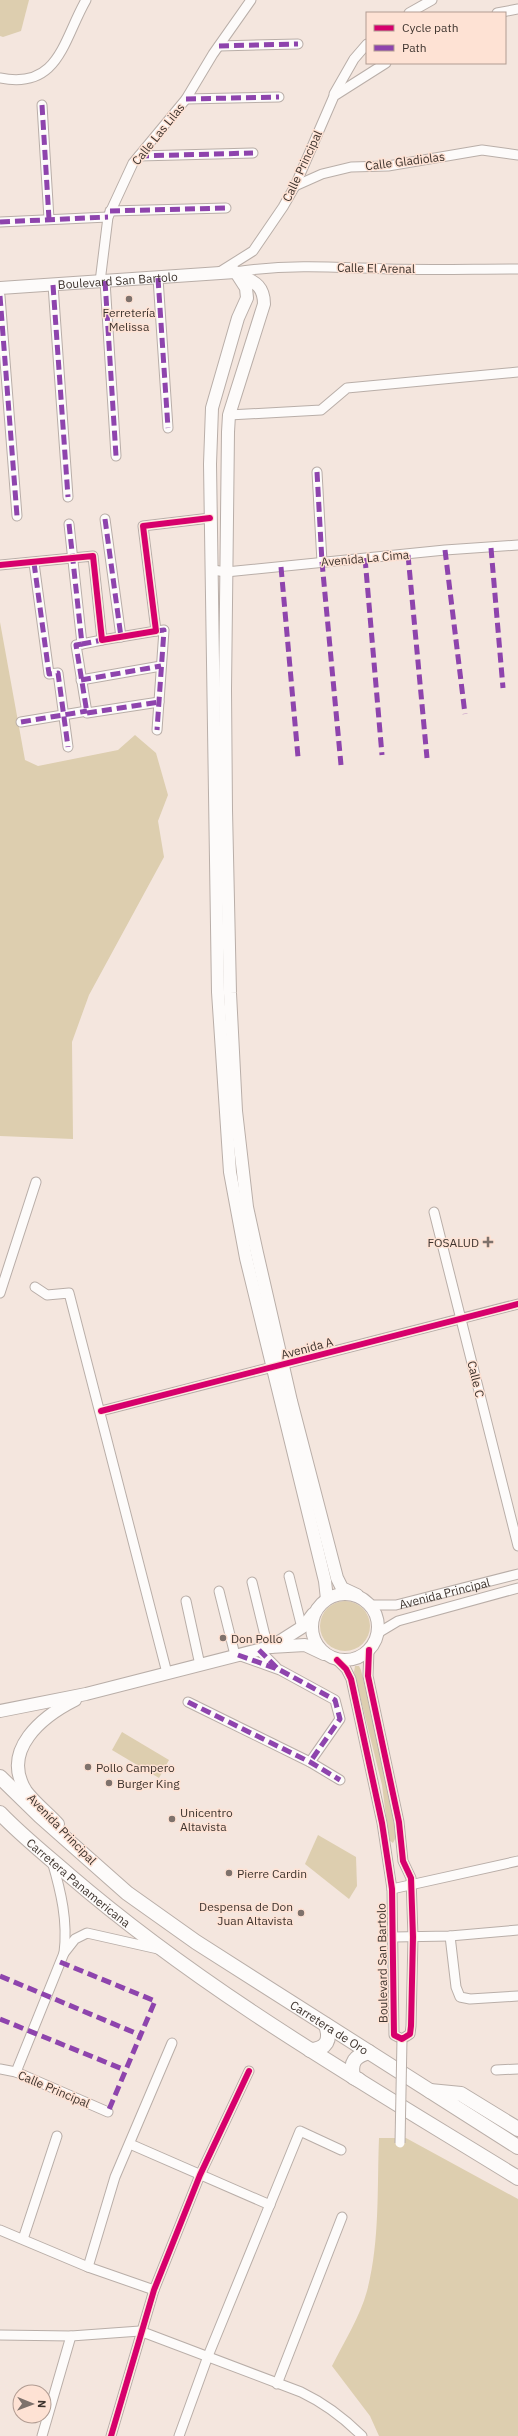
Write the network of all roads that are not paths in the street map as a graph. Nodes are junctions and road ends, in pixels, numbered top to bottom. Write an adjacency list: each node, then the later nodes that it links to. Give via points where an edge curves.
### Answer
1 (86, 0): 11 (street, via 58,57 45,72 30,79)
2 (251, 0): 9 (street, Calle Las Lilas)
3 (432, 0): 5 (street)
4 (518, 9): 6 (street)
5 (411, 12)
6 (502, 12)
7 (298, 44): 9 (street)
8 (366, 45): 12 (street, Calle Principal, via 354,59)
9 (219, 46): 14 (street, Calle Las Lilas)
10 (384, 64): 12 (street)
11 (0, 78)
12 (334, 96): 19 (street, Calle Principal)
13 (279, 97): 14 (street)
14 (186, 99): 18 (street, Calle Las Lilas)
15 (42, 105): 22 (street)
16 (252, 153): 18 (street)
17 (518, 155): 19 (street, Calle Gladiolas, via 482,150 388,166 351,167 322,174)
18 (139, 156): 21 (street, Calle Las Lilas)
19 (295, 186): 26 (street, Calle Principal, via 253,251)
20 (226, 208): 21 (street)
21 (109, 214): 22 (street); 28 (street, Calle Las Lilas)
22 (49, 219): 23 (street)
23 (0, 222)
24 (518, 269): 25 (street, Calle El Arenal, via 387,269 307,265 274,266)
25 (235, 272): 26 (main road, Boulevard San Bartolo); 33 (main road, via 257,284 264,292 264,304); 39 (main road, via 246,288 247,298 238,318 212,408)
26 (218, 273): 27 (main road, Boulevard San Bartolo)
27 (158, 278): 28 (main road, Boulevard San Bartolo); 34 (street)
28 (102, 281): 29 (main road, Boulevard San Bartolo); 35 (street, Calle Las Lilas)
29 (53, 285): 30 (main road, Boulevard San Bartolo); 37 (street)
30 (0, 288)
31 (0, 296): 38 (street)
32 (518, 372): 33 (street, via 347,388 321,410)
33 (229, 415): 48 (main road)
34 (168, 428)
35 (116, 456)
36 (317, 472): 44 (street)
37 (68, 497)
38 (17, 516)
39 (210, 518): 47 (main road); 49 (street, via 143,526)
40 (105, 519): 50 (street)
41 (69, 524): 43 (street)
42 (518, 545): 44 (street, Avenida La Cima)
43 (73, 559): 45 (street); 51 (street, via 93,556); 52 (street)
44 (322, 562): 48 (street, Avenida La Cima)
45 (34, 563): 46 (street); 57 (street, via 49,674 58,673)
46 (0, 565)
47 (213, 570): 48 (street, Avenida La Cima); 67 (main road, via 214,813 218,992 225,1116 237,1216)
48 (226, 572): 67 (main road, via 226,810 230,993 236,1111 247,1206)
49 (156, 631): 50 (street); 53 (street, via 164,630)
50 (121, 637): 51 (street)
51 (102, 640): 52 (street)
52 (82, 644): 54 (street, via 76,645)
53 (161, 666): 54 (street); 55 (street)
54 (81, 680): 56 (street)
55 (159, 702): 56 (street); 59 (street)
56 (87, 711): 57 (street)
57 (63, 715): 58 (street); 60 (street)
58 (21, 722)
59 (157, 730)
60 (68, 747)
61 (36, 1182): 64 (street)
62 (434, 1212): 66 (street, Calle C)
63 (35, 1287): 68 (street, via 47,1295 69,1293)
64 (0, 1293)
65 (518, 1304): 66 (street, Avenida A)
66 (460, 1319): 67 (street, Avenida A); 69 (street, Calle C)
67 (278, 1366): 68 (street, Avenida A); 75 (main road, via 337,1578 342,1588); 76 (main road)
68 (101, 1411): 89 (street)
69 (518, 1546)
70 (518, 1574): 78 (street, Avenida Principal, via 396,1605)
71 (290, 1576): 80 (street)
72 (252, 1582): 82 (street)
73 (518, 1588): 81 (street, Avenida Principal, via 398,1621)
74 (219, 1591): 85 (street)
75 (357, 1595): 76 (main road, via 341,1593); 78 (main road)
76 (327, 1598): 79 (main road)
77 (186, 1601): 87 (street)
78 (370, 1605): 81 (main road, via 376,1614)
79 (316, 1611): 80 (main road, Avenida Principal); 84 (main road, via 312,1618 312,1635)
80 (302, 1628): 82 (main road, Avenida Principal)
81 (378, 1633): 83 (main road)
82 (266, 1648): 84 (main road, Avenida Principal, via 305,1645); 85 (main road, Avenida Principal); 88 (street)
83 (369, 1650): 86 (main road, via 354,1660); 97 (street, via 367,1672)
84 (324, 1654): 86 (main road)
85 (236, 1655): 87 (main road, Avenida Principal); 88 (street)
86 (337, 1660): 98 (street, Boulevard San Bartolo, via 351,1679)
87 (200, 1665): 89 (main road, Avenida Principal)
88 (280, 1670): 93 (street, via 335,1700 340,1719)
89 (167, 1673): 90 (main road, Avenida Principal)
90 (86, 1694): 92 (main road, Avenida Principal); 101 (main road, Avenida Principal, via 52,1712 30,1730 21,1747 18,1766 26,1790)
91 (188, 1702): 93 (street)
92 (0, 1711)
93 (310, 1762): 95 (street)
94 (0, 1777): 101 (highway, Carretera Panamericana)
95 (340, 1780)
96 (0, 1813): 99 (highway, Carretera Panamericana)
97 (402, 1848): 98 (street); 102 (street, via 403,1861)
98 (387, 1849): 103 (street, Boulevard San Bartolo)
99 (52, 1860): 109 (highway, Carretera Panamericana); 110 (street, via 62,1893 66,1936)
100 (518, 1861): 102 (street)
101 (107, 1876): 104 (highway, Carretera Panamericana)
102 (411, 1884): 103 (street); 108 (street)
103 (392, 1889): 107 (street, Boulevard San Bartolo)
104 (144, 1904): 112 (highway, Carretera de Oro, via 196,1942)
105 (518, 1930): 106 (street)
106 (450, 1936): 108 (street); 111 (street, via 456,1988 460,1997 470,1999)
107 (394, 1937): 108 (street); 113 (street, Boulevard San Bartolo, via 394,2035)
108 (413, 1937): 113 (street, via 411,2026 410,2034)
109 (159, 1949): 110 (street, via 87,1933 75,1939); 115 (highway)
110 (64, 1953): 121 (street)
111 (518, 1996)
112 (326, 2025): 115 (highway, via 330,2035 328,2041 318,2049); 116 (highway, Carretera de Oro)
113 (402, 2039): 127 (street, bridge)
114 (172, 2043): 128 (street)
115 (310, 2050): 122 (highway)
116 (369, 2052): 122 (highway, via 357,2056 352,2068 353,2077); 123 (highway, Carretera de Oro)
117 (0, 2069): 121 (street, Calle Principal)
118 (518, 2069): 120 (street)
119 (249, 2070): 131 (street)
120 (496, 2070)
121 (16, 2072): 124 (street, Calle Principal)
122 (366, 2084): 132 (highway)
123 (426, 2090): 125 (highway, via 461,2094); 129 (highway, Carretera de Oro)
124 (108, 2112)
125 (518, 2128)
126 (57, 2136): 136 (street)
127 (400, 2143)
128 (130, 2144): 131 (street); 137 (street, via 115,2177)
129 (518, 2147)
130 (341, 2150): 133 (street, via 300,2132)
131 (200, 2175): 133 (street); 138 (street)
132 (518, 2178)
133 (270, 2205): 142 (street)
134 (342, 2216): 143 (street)
135 (0, 2230): 136 (street)
136 (23, 2239): 137 (street)
137 (88, 2267): 138 (street)
138 (154, 2290): 139 (street)
139 (140, 2331): 141 (street); 142 (street); 145 (street)
140 (0, 2335): 141 (street)
141 (71, 2336): 144 (street)
142 (208, 2356): 143 (street); 146 (street)
143 (277, 2384): 147 (street, via 318,2400)
144 (42, 2436)
145 (111, 2436)
146 (179, 2436)
147 (362, 2436)

